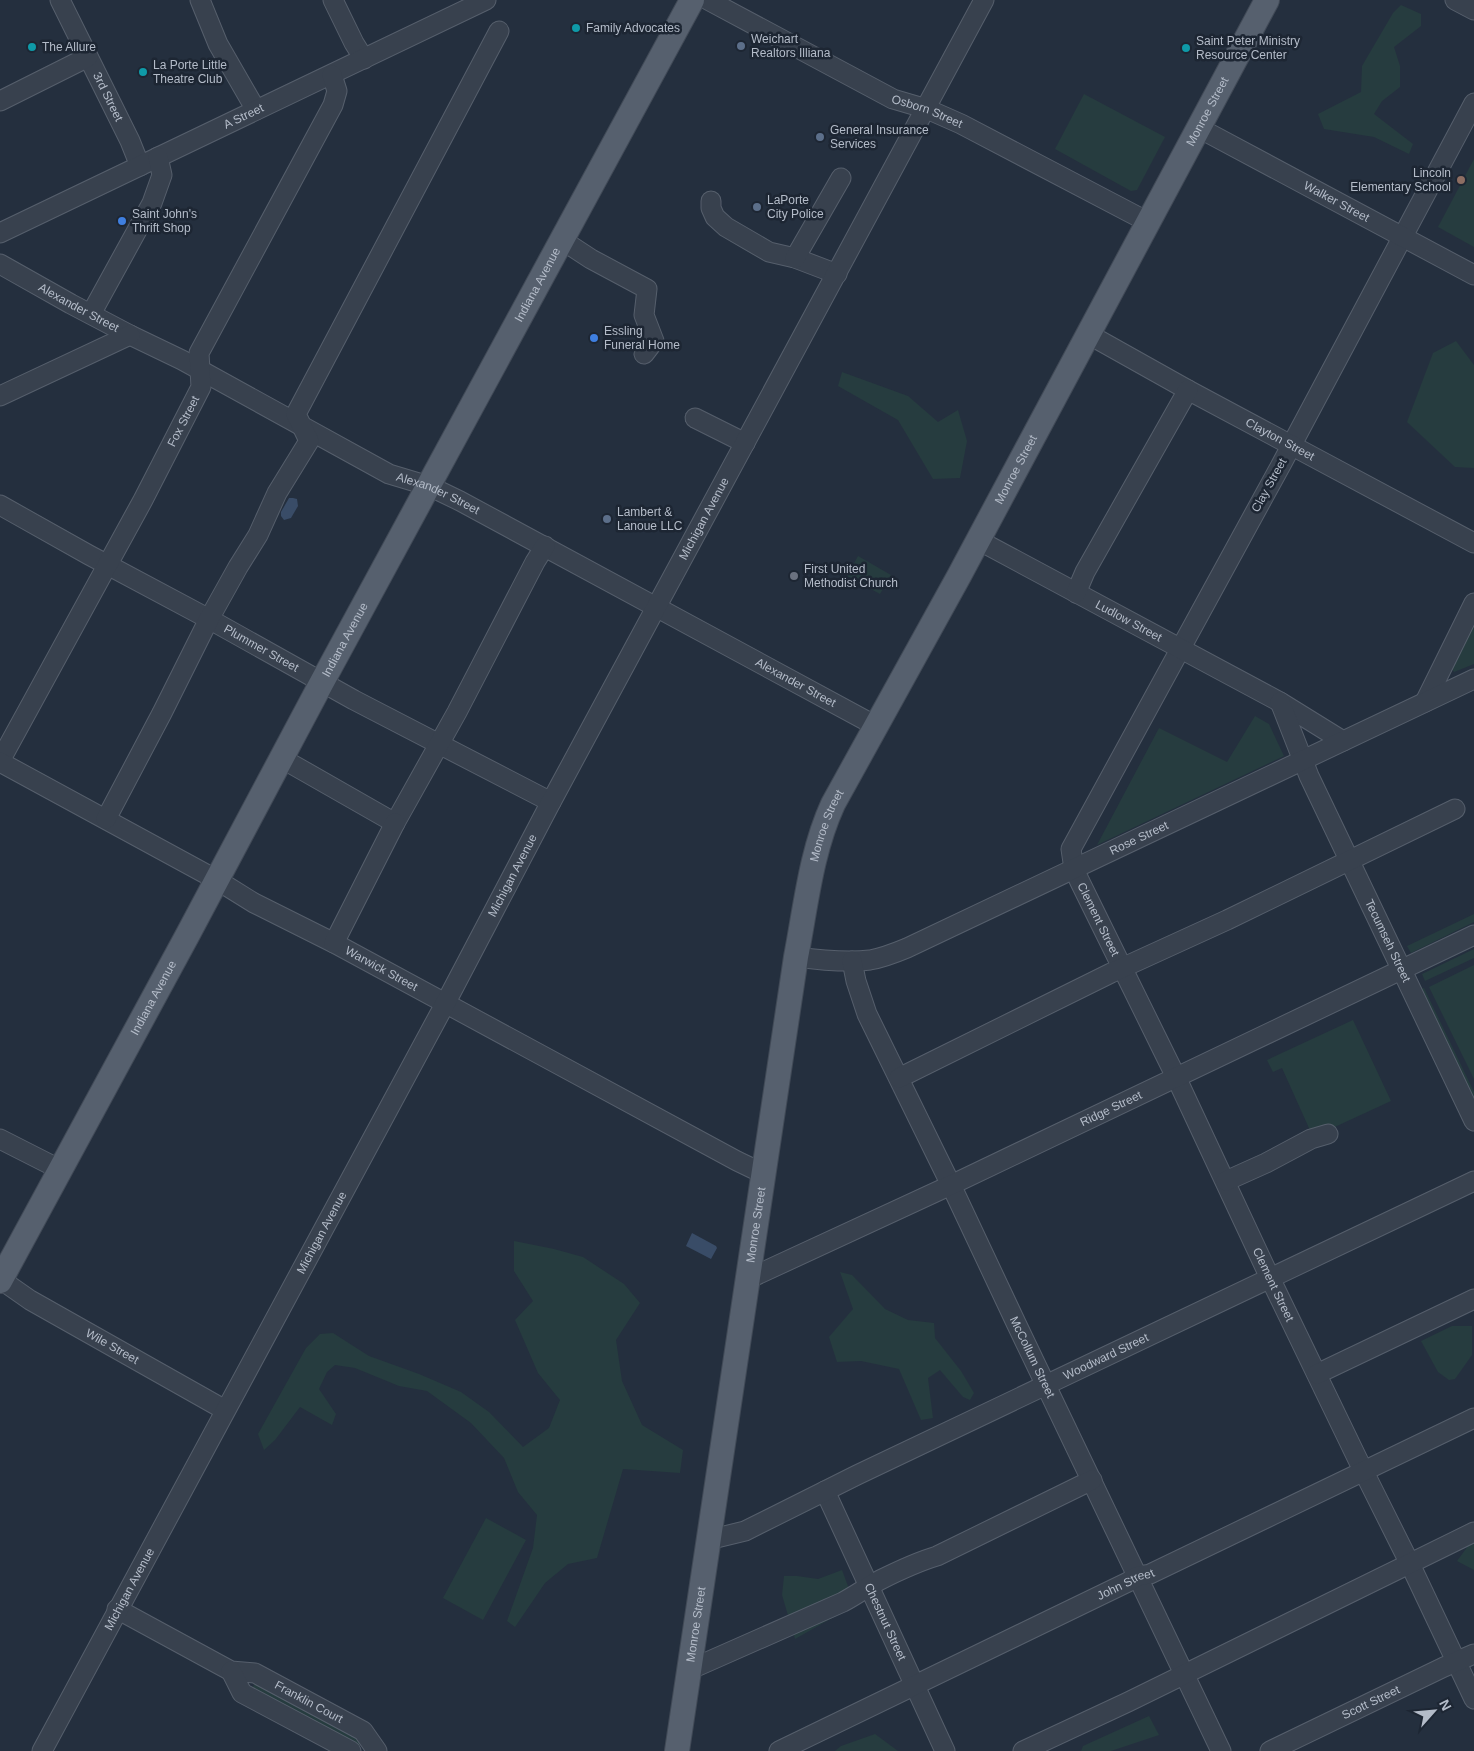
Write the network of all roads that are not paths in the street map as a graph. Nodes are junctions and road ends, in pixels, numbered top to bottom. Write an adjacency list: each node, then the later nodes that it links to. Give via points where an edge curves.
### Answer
1 (60, 0): 12 (street, 3rd Street)
2 (200, 0): 18 (street, via 218,44)
3 (333, 0): 13 (street)
4 (692, 0): 27 (main road, Indiana Avenue)
5 (708, 0): 17 (street, Osborn Street, via 893,99)
6 (983, 0): 17 (street, Michigan Avenue)
7 (1267, 0): 19 (main road, Monroe Street)
8 (1455, 0): 10 (street)
9 (479, 1): 13 (street, A Street)
10 (1474, 10)
11 (499, 31): 40 (street, via 296,414)
12 (88, 57): 15 (street); 21 (street, 3rd Street)
13 (364, 59): 14 (street, A Street)
14 (332, 75): 18 (street, A Street); 36 (street, Fox Street, via 337,91 333,105 199,353)
15 (0, 101)
16 (1474, 103): 26 (street, Clay Street)
17 (927, 109): 24 (street, Osborn Street, via 1023,155); 30 (street, Michigan Avenue)
18 (256, 110): 20 (street, A Street)
19 (1199, 128): 24 (main road, Monroe Street); 26 (street, Walker Street)
20 (158, 157): 21 (street, A Street); 32 (street, via 162,175 152,203)
21 (140, 166): 25 (street, A Street)
22 (841, 178): 28 (street)
23 (711, 201): 28 (street, via 715,216 726,227 769,252)
24 (1148, 222): 33 (main road, Monroe Street)
25 (0, 233)
26 (1403, 238): 31 (street, Walker Street); 42 (street, Clay Street)
27 (562, 240): 35 (street, via 647,289 644,315 654,341); 43 (main road, Indiana Avenue)
28 (795, 258): 30 (street)
29 (0, 264): 32 (street, Alexander Street)
30 (837, 274): 41 (street, Michigan Avenue)
31 (1474, 275)
32 (91, 314): 34 (street, Alexander Street)
33 (1088, 334): 37 (street, Clayton Street); 45 (main road, Monroe Street)
34 (130, 335): 36 (street, Alexander Street); 38 (street)
35 (644, 354)
36 (199, 370): 40 (street, Alexander Street); 48 (street, Fox Street, via 201,387)
37 (1188, 390): 42 (street, Clayton Street); 49 (street)
38 (0, 396)
39 (695, 418): 41 (street)
40 (301, 426): 43 (street, Alexander Street, via 389,474); 52 (street, via 309,441)
41 (745, 443): 51 (street, Michigan Avenue)
42 (1291, 444): 46 (street, Clayton Street); 53 (street, Clay Street)
43 (429, 486): 47 (street, Alexander Street); 55 (main road, Indiana Avenue)
44 (1, 509): 48 (street, Plummer Street)
45 (978, 540): 49 (street, Ludlow Street); 58 (main road, Monroe Street)
46 (1474, 543)
47 (545, 546): 51 (street, Alexander Street); 60 (street)
48 (108, 565): 52 (street, Plummer Street); 62 (street, Fox Street)
49 (1076, 593): 53 (street, Ludlow Street)
50 (1474, 604): 57 (street)
51 (657, 607): 58 (street, Alexander Street); 64 (street, Michigan Avenue)
52 (209, 619): 55 (street, Plummer Street); 66 (street)
53 (1180, 649): 56 (street, Ludlow Street); 69 (street, Clay Street, via 1071,849)
54 (1474, 679): 57 (street, Rose Street)
55 (322, 682): 60 (street, Plummer Street); 61 (main road, Indiana Avenue)
56 (1280, 702): 59 (street, Ludlow Street); 63 (street)
57 (1425, 702): 59 (street, Rose Street)
58 (876, 726): 73 (main road, Monroe Street, via 833,804 821,833)
59 (1343, 741): 63 (street, Rose Street)
60 (440, 744): 64 (street, Plummer Street); 67 (street)
61 (281, 758): 67 (street); 70 (main road, Indiana Avenue)
62 (0, 761): 66 (street, Warwick Street)
63 (1302, 761): 68 (street, Tecumseh Street); 69 (street, Rose Street)
64 (551, 802): 77 (street, Michigan Avenue)
65 (1455, 809): 68 (street)
66 (106, 819): 70 (street, Warwick Street)
67 (395, 823): 72 (street)
68 (1349, 860): 75 (street); 76 (street, Tecumseh Street)
69 (1074, 869): 74 (street, Rose Street, via 907,948 870,960); 75 (street, Clement Street)
70 (217, 880): 72 (street, Warwick Street, via 254,903); 83 (main road, Indiana Avenue)
71 (1474, 935): 76 (street, Ridge Street)
72 (334, 943): 77 (street, Warwick Street)
73 (796, 957): 74 (street, Rose Street); 84 (main road, Monroe Street)
74 (852, 961): 79 (street, McCollum Street, via 867,1014)
75 (1123, 968): 78 (street, Clement Street); 79 (street)
76 (1402, 969): 78 (street, Ridge Street); 80 (street, Tecumseh Street)
77 (445, 1004): 84 (street, Warwick Street); 94 (street, Michigan Avenue)
78 (1176, 1077): 85 (street, Clement Street); 87 (street, Ridge Street)
79 (899, 1078): 87 (street, McCollum Street)
80 (1474, 1121)
81 (1328, 1134): 85 (street, via 1311,1139)
82 (0, 1140): 83 (street)
83 (61, 1170): 90 (main road, Indiana Avenue)
84 (764, 1174): 89 (main road, Monroe Street)
85 (1226, 1181): 88 (street, Clement Street)
86 (1474, 1181): 88 (street, Woodward Street)
87 (951, 1185): 89 (street, Ridge Street); 93 (street, McCollum Street)
88 (1270, 1278): 92 (street, Clement Street); 93 (street, Woodward Street)
89 (748, 1279): 100 (main road, Monroe Street)
90 (0, 1280): 94 (street, Wile Street)
91 (1474, 1299): 92 (street)
92 (1316, 1374): 96 (street, Clement Street)
93 (1047, 1385): 97 (street, McCollum Street); 98 (street, Woodward Street)
94 (225, 1410): 104 (street, Michigan Avenue)
95 (1474, 1418): 96 (street, John Street)
96 (1364, 1471): 101 (street, Clement Street); 102 (street, John Street, via 1150,1574)
97 (1092, 1480): 102 (street, McCollum Street); 103 (street)
98 (825, 1491): 100 (street, Woodward Street, via 745,1531); 103 (street, Chestnut Street)
99 (1474, 1532): 101 (street)
100 (708, 1540): 106 (main road, Monroe Street)
101 (1410, 1564): 105 (street, Clement Street); 108 (street)
102 (1138, 1576): 108 (street, McCollum Street); 109 (street, John Street)
103 (870, 1587): 106 (street); 109 (street, Chestnut Street)
104 (117, 1609): 107 (street, Franklin Court); 111 (street, Michigan Avenue)
105 (1466, 1658): 110 (street, Clement Street); 119 (street, Scott Street)
106 (689, 1670): 114 (main road, Monroe Street)
107 (231, 1671): 112 (street, Franklin Court, via 242,1693); 113 (street, Franklin Court, via 255,1673 364,1731)
108 (1184, 1674): 117 (street); 118 (street, McCollum Street)
109 (915, 1686): 115 (street, John Street); 116 (street, Chestnut Street)
110 (1474, 1699)
111 (42, 1751)
112 (351, 1751)
113 (377, 1751)
114 (677, 1751)
115 (779, 1751)
116 (945, 1751)
117 (1023, 1751)
118 (1221, 1751)
119 (1270, 1751)

